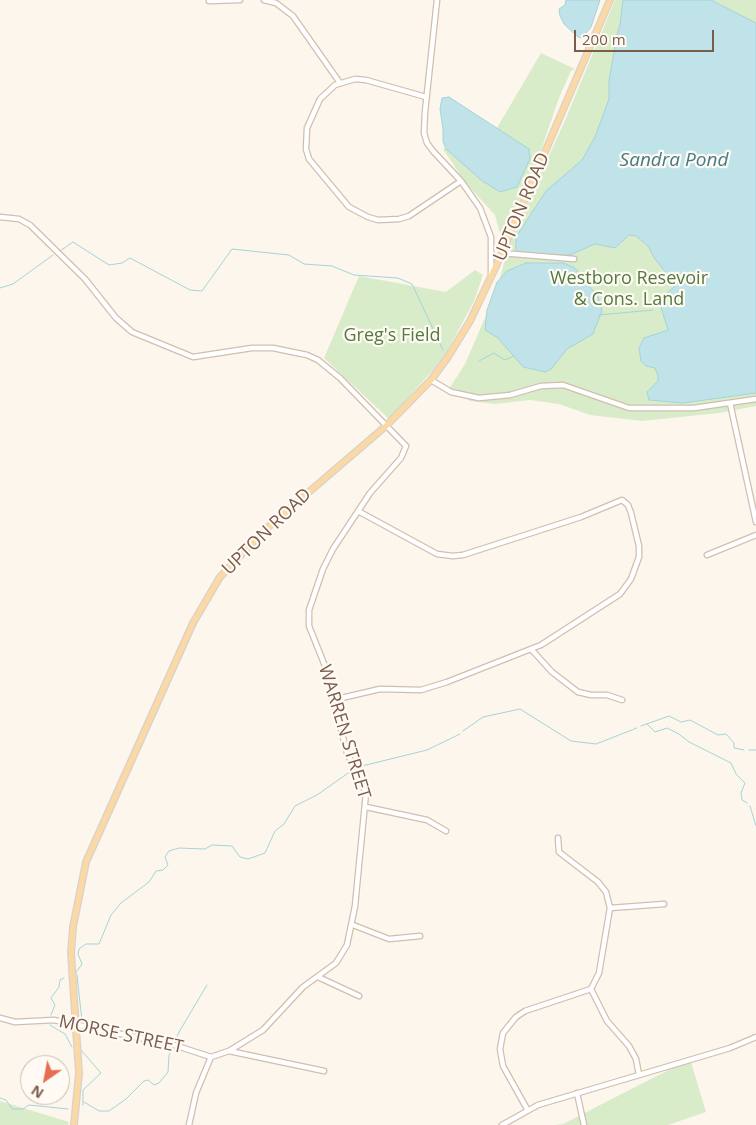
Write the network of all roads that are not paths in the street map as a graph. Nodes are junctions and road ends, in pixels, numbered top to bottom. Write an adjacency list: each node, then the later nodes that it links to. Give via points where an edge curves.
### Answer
1 (240, 0): 5 (street)
2 (264, 0): 6 (street, via 276,3 293,16)
3 (438, 0): 7 (street)
4 (610, 0): 10 (main road, UPTON ROAD)
5 (209, 1)
6 (340, 82): 7 (street, via 366,80); 8 (street, via 327,91 315,109 307,128 306,149 314,168 349,207 378,220 399,219 418,211)
7 (426, 97): 8 (street, via 424,122 427,143)
8 (460, 182): 12 (street, via 480,208 489,227 492,248)
9 (0, 217): 16 (street, WARREN STREET, via 19,219 30,225 85,279 116,318 132,332 193,357 252,348 281,348 298,352 329,368)
10 (502, 253): 11 (street); 12 (main road, UPTON ROAD)
11 (574, 259)
12 (490, 278): 13 (main road, UPTON ROAD, via 464,330)
13 (431, 380): 15 (street, via 451,392 479,398 562,385 629,408 694,408); 16 (main road, UPTON ROAD)
14 (756, 399): 15 (street)
15 (730, 403): 18 (street)
16 (387, 425): 17 (street, WARREN STREET, via 404,442 405,451); 35 (main road, UPTON ROAD, via 267,528 220,577 193,623 86,862 71,953)
17 (358, 511): 21 (street, via 437,554 453,556 580,518 618,500 623,501 631,513 639,546 639,557 631,579 610,602); 22 (street, WARREN STREET, via 327,560 309,610 309,626 325,666)
18 (756, 522)
19 (756, 535): 20 (street)
20 (707, 555)
21 (531, 649): 22 (street, via 421,690 380,689); 23 (street, via 552,672 578,692)
22 (332, 700): 24 (street, WARREN STREET, via 347,753 366,793)
23 (622, 700)
24 (366, 807): 25 (street, via 427,820); 29 (street, WARREN STREET)
25 (446, 830)
26 (558, 838): 28 (street, via 559,852 601,885)
27 (664, 904): 28 (street)
28 (610, 908): 32 (street, via 599,973)
29 (353, 925): 30 (street, via 389,939); 31 (street, WARREN STREET, via 341,958)
30 (420, 936)
31 (318, 977): 33 (street); 37 (street, WARREN STREET, via 303,987 263,1030)
32 (591, 989): 40 (street, via 607,1021 629,1046); 42 (street, via 525,1011 503,1033 500,1049 503,1066)
33 (359, 996)
34 (0, 1018): 35 (street, MORSE STREET, via 15,1022 54,1020)
35 (75, 1026): 38 (street, MORSE STREET, via 174,1044); 43 (main road, UPTON ROAD, via 79,1072)
36 (756, 1037): 40 (street)
37 (228, 1051): 38 (street, WARREN STREET); 39 (street)
38 (211, 1057): 44 (street, via 196,1093)
39 (324, 1071)
40 (639, 1075): 41 (street)
41 (577, 1093): 42 (street); 46 (street)
42 (527, 1109): 45 (street)
43 (74, 1125)
44 (190, 1125)
45 (502, 1125)
46 (584, 1125)

